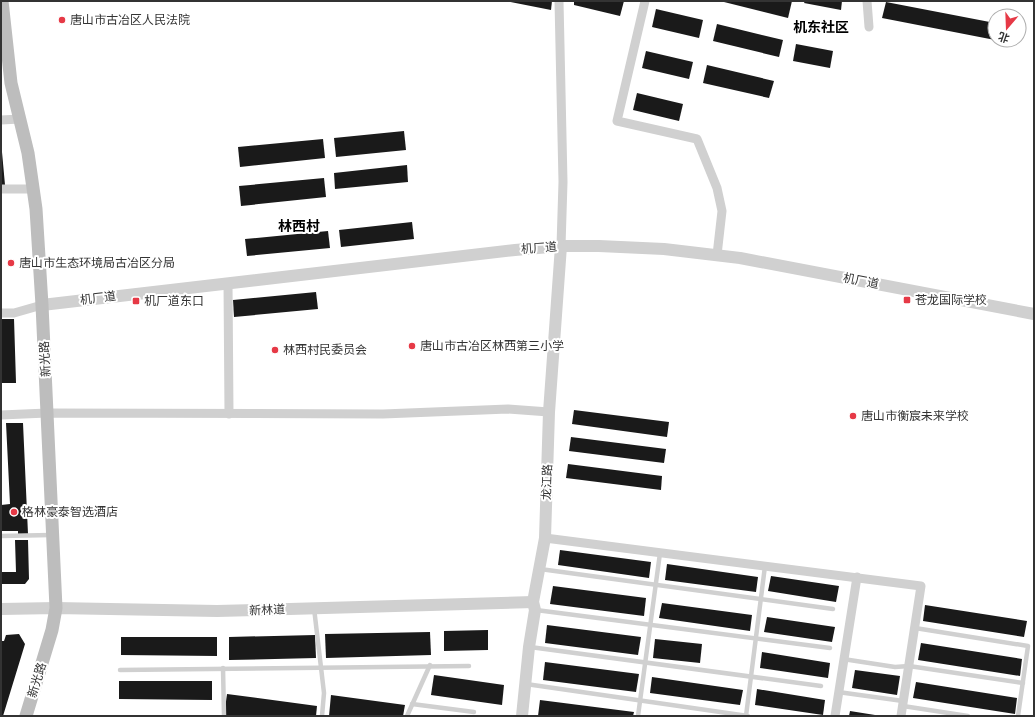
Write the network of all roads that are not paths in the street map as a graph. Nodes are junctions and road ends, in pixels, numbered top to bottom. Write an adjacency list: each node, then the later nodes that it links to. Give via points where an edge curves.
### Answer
1 (2, 1): 6 (main road, 新光路, via 10,76)
2 (559, 1): 10 (street, via 563,182)
3 (645, 1): 11 (street, via 617,121 697,139 722,211)
4 (867, 1): 5 (street)
5 (869, 27)
6 (20, 119): 7 (street); 9 (main road, 新光路)
7 (1, 120)
8 (1, 189): 9 (street)
9 (33, 189): 13 (main road, 新光路)
10 (561, 246): 11 (street, 机厂道, via 664,249); 12 (street, 机厂道); 16 (street, 龙江路)
11 (717, 255): 15 (street, 机厂道)
12 (228, 283): 13 (street, 机厂道); 18 (street)
13 (42, 305): 14 (street, via 14,313); 17 (main road, 新光路)
14 (1, 313)
15 (1034, 314)
16 (550, 412): 18 (street, via 508,409 383,414); 22 (street, 龙江路)
17 (47, 413): 18 (street); 19 (street); 20 (main road, 新光路)
18 (229, 414)
19 (1, 415)
20 (53, 535): 21 (lane); 30 (main road, 新光路)
21 (1, 536)
22 (545, 538): 23 (street); 25 (street, 龙江路)
23 (660, 553): 24 (street); 27 (lane)
24 (765, 566): 26 (street); 28 (lane)
25 (539, 569): 27 (lane); 29 (street, 龙江路)
26 (857, 577): 35 (street, via 921,586); 39 (street)
27 (656, 585): 28 (lane); 34 (lane)
28 (761, 600): 32 (lane); 36 (lane)
29 (534, 606): 31 (street, 新林道); 34 (lane); 37 (street, 龙江路)
30 (56, 608): 31 (street, 新林道, via 217,611); 33 (street, 新林道); 56 (main road, 新光路, via 52,630)
31 (314, 608): 44 (lane)
32 (833, 609)
33 (1, 610)
34 (650, 624): 36 (lane); 40 (lane)
35 (915, 628): 43 (street); 48 (lane, via 1028,646)
36 (756, 638): 38 (lane); 47 (lane)
37 (529, 647): 40 (lane); 49 (street, 龙江路)
38 (830, 648)
39 (843, 659): 43 (lane, via 896,667); 51 (street)
40 (645, 662): 47 (lane); 52 (lane)
41 (430, 666): 42 (lane); 44 (lane); 54 (lane)
42 (469, 666)
43 (909, 666): 48 (lane); 53 (street)
44 (321, 667): 45 (lane); 58 (lane, via 324,693)
45 (223, 668): 46 (lane); 57 (lane)
46 (120, 670)
47 (751, 677): 50 (lane); 62 (lane)
48 (1023, 683): 66 (lane)
49 (525, 684): 52 (lane); 60 (street, 龙江路)
50 (821, 686)
51 (838, 692): 53 (lane); 63 (street)
52 (640, 701): 61 (lane); 62 (lane)
53 (903, 703): 64 (street); 65 (lane)
54 (412, 704): 55 (lane); 59 (lane)
55 (474, 712)
56 (26, 716)
57 (224, 716)
58 (322, 716)
59 (407, 716)
60 (522, 716)
61 (638, 716)
62 (747, 716)
63 (835, 716)
64 (901, 716)
65 (968, 716)
66 (1018, 716)

